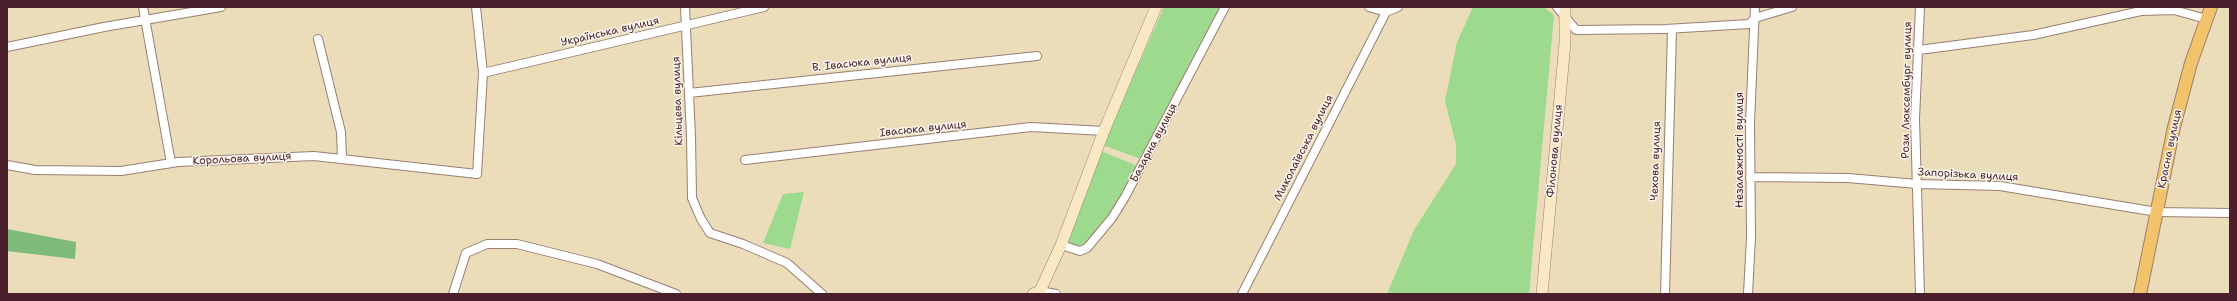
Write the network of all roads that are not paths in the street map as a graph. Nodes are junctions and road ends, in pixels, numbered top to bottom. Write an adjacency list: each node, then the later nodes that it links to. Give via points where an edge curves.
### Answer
1 (143, 7): 19 (street)
2 (220, 7): 19 (street)
3 (476, 7): 26 (street)
4 (685, 7): 20 (street, Кільцева вулиця)
5 (764, 7): 20 (street, Українська вулиця)
6 (1156, 7): 28 (main road)
7 (1225, 7): 37 (street, Базарна вулиця, via 1112,218 1087,248 1080,251)
8 (1369, 7): 16 (street)
9 (1398, 7): 16 (street)
10 (1556, 7): 15 (street)
11 (1755, 7): 17 (street, Незалежності вулиця)
12 (1792, 7): 17 (street)
13 (1920, 7): 24 (street, Рози Люксембург вулиця)
14 (2211, 7): 18 (main road, Красна вулиця)
15 (1565, 11): 21 (street, via 1576,30); 44 (main road, Філонова вулиця)
16 (1386, 12): 43 (street, Миколаївська вулиця)
17 (1754, 18): 21 (street, via 1749,24); 33 (street, Незалежності вулиця)
18 (2206, 19): 24 (street, via 2174,10 2141,11 2033,35); 35 (main road, Красна вулиця, via 2185,85)
19 (145, 21): 23 (street); 31 (street)
20 (686, 25): 26 (street, Українська вулиця); 27 (street, Кільцева вулиця)
21 (1672, 29): 45 (street, Чехова вулиця)
22 (318, 39): 29 (street, via 341,132)
23 (7, 47)
24 (1919, 50): 34 (street, Рози Люксембург вулиця, via 1915,119)
25 (1037, 56): 27 (street, В. Івасюка вулиця)
26 (483, 73): 29 (street, Корольова вулиця, via 477,174)
27 (689, 93): 41 (street, Кільцева вулиця, via 692,194 701,219 710,233 779,258)
28 (1104, 131): 30 (street, Івасюка вулиця, via 1031,127); 37 (main road)
29 (342, 159): 31 (street, Корольова вулиця, via 314,156)
30 (745, 160)
31 (171, 163): 32 (street, Корольова вулиця, via 121,171 35,170)
32 (7, 165)
33 (1750, 177): 34 (street, Запорізька вулиця, via 1848,178); 46 (street, Незалежності вулиця, via 1751,237)
34 (1917, 184): 35 (street, Запорізька вулиця, via 2000,186); 47 (street, Рози Люксембург вулиця)
35 (2156, 212): 36 (street, Запорізька вулиця); 48 (main road, Красна вулиця)
36 (2230, 213)
37 (1061, 245): 38 (main road)
38 (1036, 293): 42 (street)
39 (453, 294): 40 (street, via 466,253 487,244 517,244 597,264)
40 (676, 294)
41 (822, 294)
42 (1056, 294)
43 (1242, 294)
44 (1542, 294)
45 (1665, 294)
46 (1748, 294)
47 (1920, 294)
48 (2140, 294)

